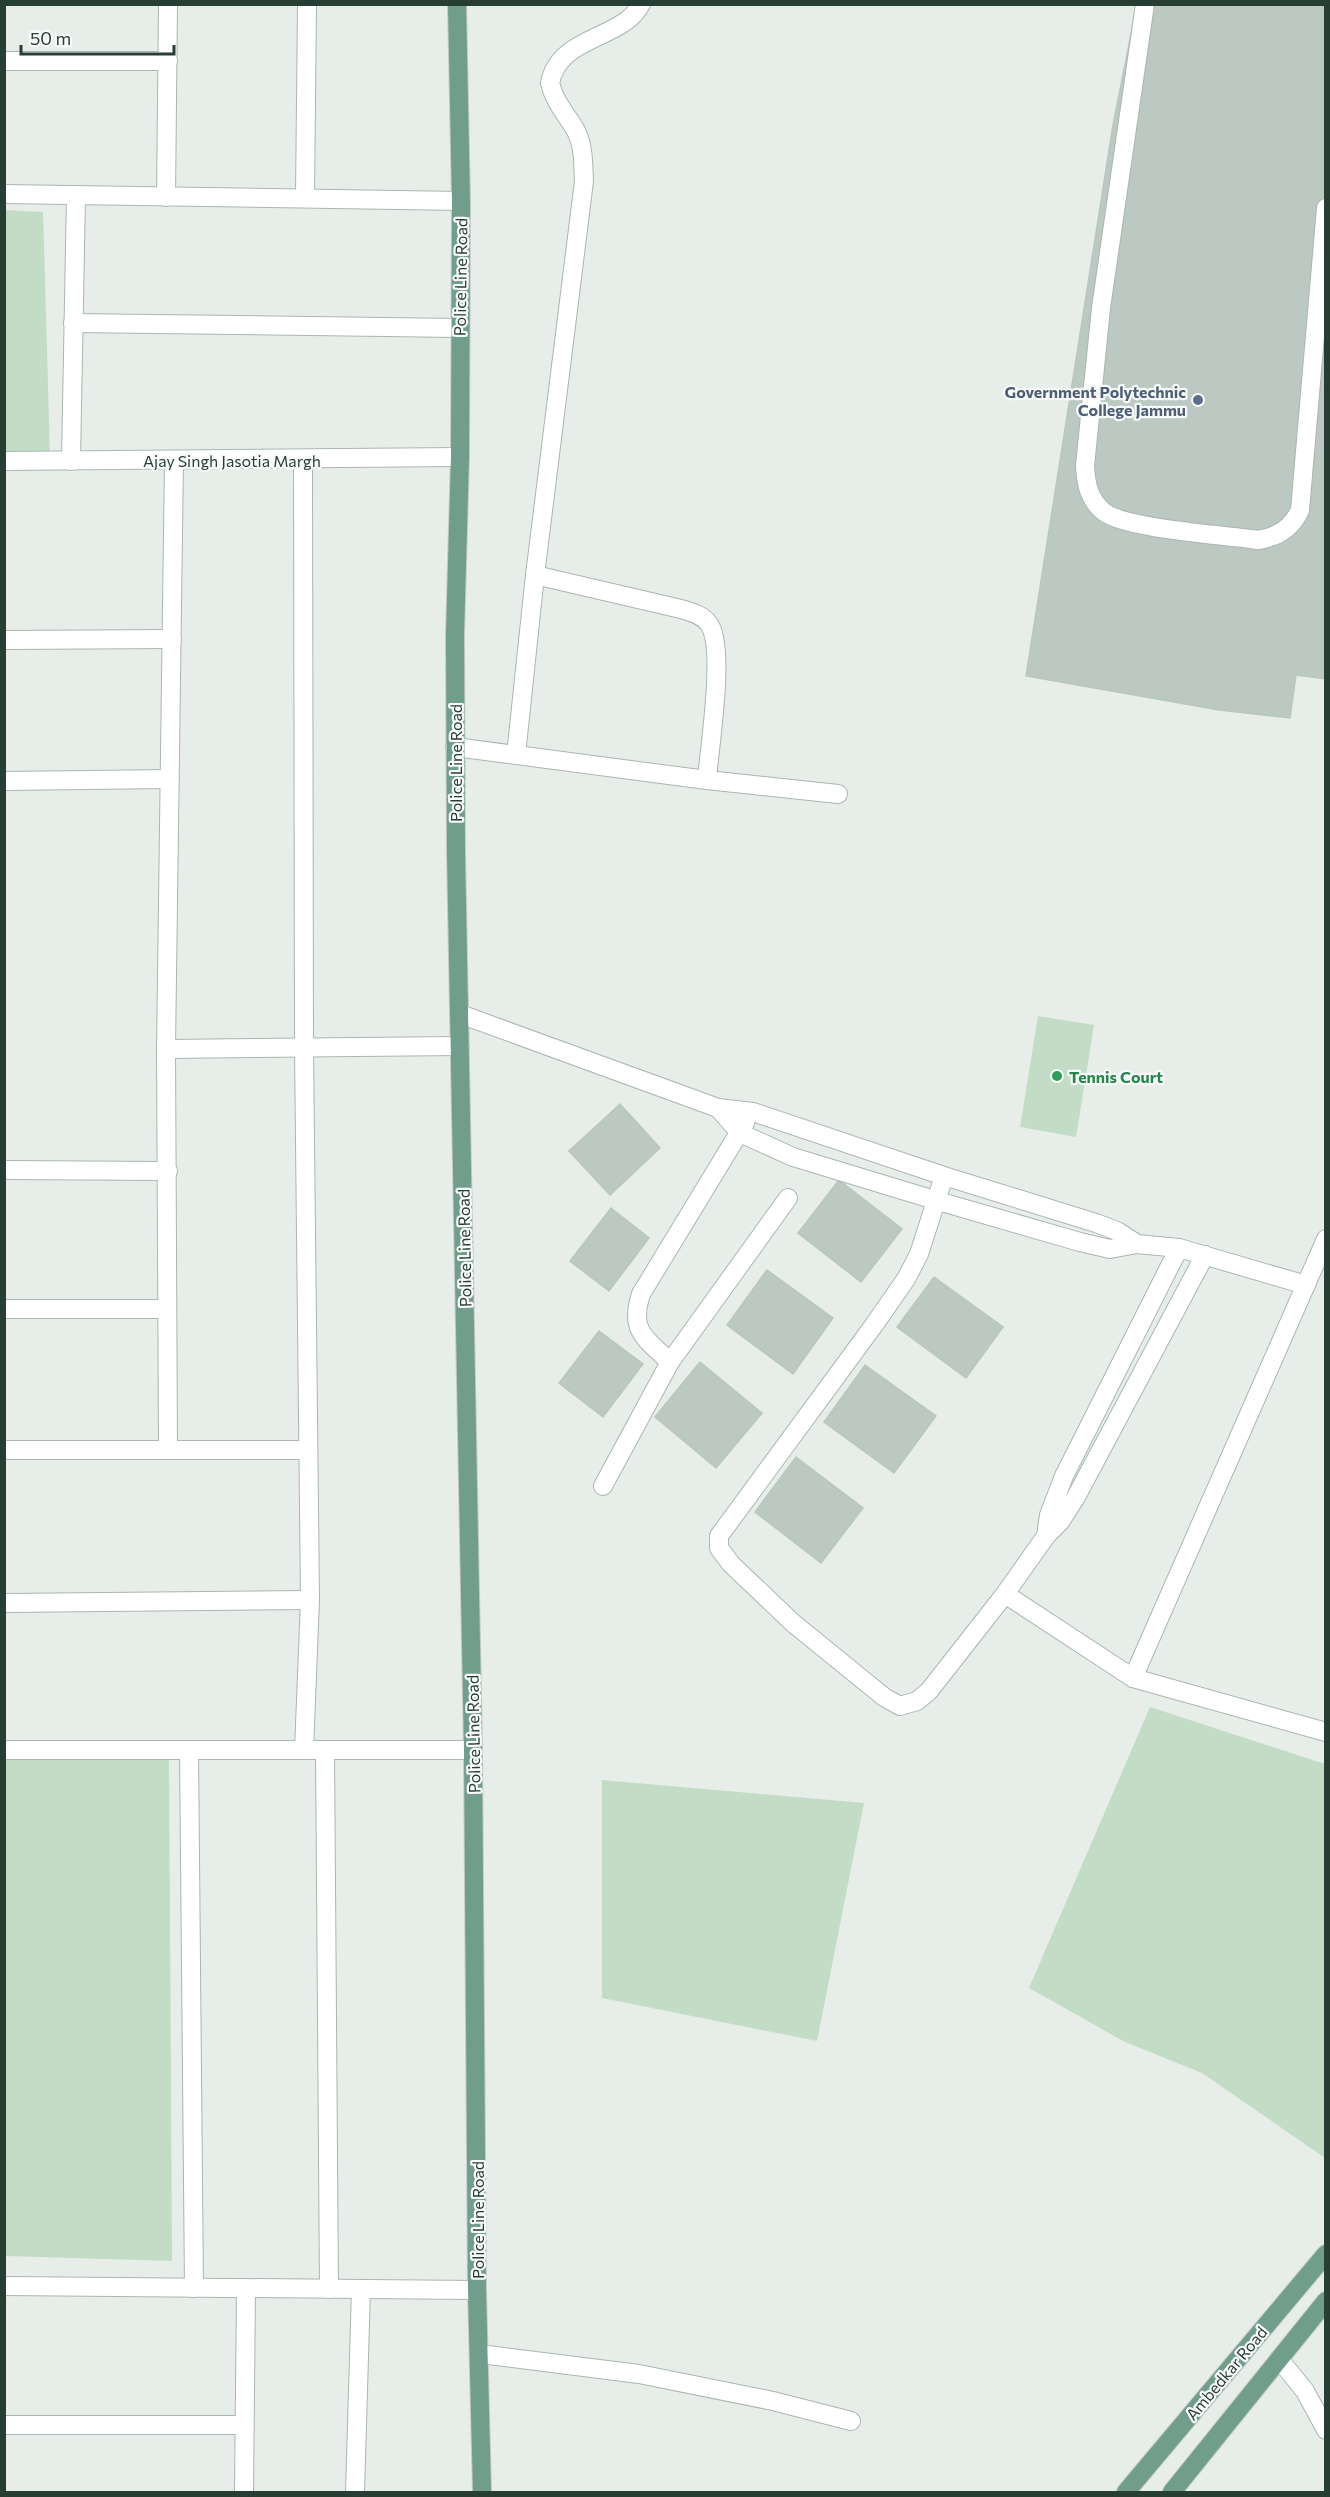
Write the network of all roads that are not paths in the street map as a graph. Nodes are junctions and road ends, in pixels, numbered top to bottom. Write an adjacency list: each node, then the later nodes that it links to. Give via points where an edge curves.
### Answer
1 (168, 4): 7 (street)
2 (307, 4): 11 (street)
3 (457, 4): 12 (main road, Police Line Road)
4 (641, 4): 21 (street, via 633,15 569,53 554,69 550,83 578,136 584,181)
5 (1145, 4): 13 (street, via 1101,308 1085,466 1091,498 1104,512 1138,524 1258,540 1276,536 1296,518 1300,510)
6 (4, 61): 7 (street)
7 (168, 61): 10 (street)
8 (4, 194): 9 (street)
9 (76, 195): 10 (street); 14 (street)
10 (166, 197): 11 (street)
11 (305, 198): 12 (street)
12 (461, 201): 15 (main road, Police Line Road)
13 (1326, 208)
14 (73, 323): 15 (street); 20 (street)
15 (459, 328): 16 (main road, Police Line Road)
16 (460, 457): 19 (street, Ajay Singh Jasotia Margh); 24 (main road, Police Line Road)
17 (4, 460): 20 (street, Ajay Singh Jasotia Margh)
18 (174, 460): 19 (street, Ajay Singh Jasotia Margh); 20 (street, Ajay Singh Jasotia Margh); 22 (street)
19 (303, 460): 32 (street)
20 (71, 461)
21 (535, 575): 25 (street); 27 (street, via 681,609 709,623 717,660)
22 (172, 639): 23 (street); 26 (street)
23 (4, 640)
24 (455, 747): 25 (street); 30 (main road, Police Line Road)
25 (516, 755): 27 (street)
26 (170, 779): 28 (street); 33 (street)
27 (706, 780): 29 (street)
28 (4, 781)
29 (838, 794)
30 (460, 1014): 31 (main road, Police Line Road); 34 (street)
31 (460, 1046): 32 (street); 64 (main road, Police Line Road)
32 (304, 1048): 33 (street); 52 (street)
33 (166, 1049): 38 (street)
34 (718, 1108): 35 (street); 36 (street)
35 (753, 1112): 36 (street); 39 (street)
36 (740, 1133): 41 (street, via 793,1157); 49 (street, via 636,1307 640,1331)
37 (4, 1170): 38 (street)
38 (168, 1171): 48 (street)
39 (944, 1176): 41 (street); 43 (street, via 1118,1231)
40 (788, 1198): 49 (street)
41 (938, 1201): 43 (street, via 1110,1249); 55 (street, via 906,1279 719,1536 719,1548 793,1623 900,1706 917,1701 929,1691)
42 (1326, 1239): 46 (street)
43 (1137, 1244): 44 (street)
44 (1179, 1248): 45 (street); 54 (street, via 1064,1476 1049,1515)
45 (1205, 1255): 46 (street); 54 (street, via 1076,1497)
46 (1306, 1285): 58 (street)
47 (4, 1309): 48 (street)
48 (167, 1309): 51 (street)
49 (670, 1362): 53 (street)
50 (4, 1450): 51 (street)
51 (168, 1450): 52 (street)
52 (308, 1450): 56 (street)
53 (603, 1486)
54 (1046, 1536): 55 (street)
55 (1005, 1594): 58 (street)
56 (310, 1600): 57 (street); 62 (street)
57 (4, 1603)
58 (1133, 1678): 59 (street)
59 (1326, 1732)
60 (4, 1750): 61 (street)
61 (189, 1750): 62 (street); 67 (street)
62 (304, 1750): 63 (street)
63 (325, 1750): 64 (street); 69 (street)
64 (474, 1750): 71 (main road, Police Line Road)
65 (1326, 2254): 82 (main road, Ambedkar Road)
66 (4, 2286): 67 (street)
67 (194, 2288): 68 (street)
68 (246, 2288): 69 (street); 77 (street)
69 (329, 2289): 70 (street)
70 (361, 2289): 71 (street); 80 (street)
71 (477, 2290): 73 (main road, Police Line Road)
72 (1326, 2301): 74 (main road)
73 (480, 2354): 75 (street, via 639,2374); 81 (main road, Police Line Road)
74 (1279, 2359): 78 (street, via 1305,2391); 83 (main road)
75 (851, 2421)
76 (4, 2424): 77 (street)
77 (244, 2425): 79 (street)
78 (1326, 2430)
79 (244, 2493)
80 (355, 2493)
81 (482, 2493)
82 (1126, 2493)
83 (1172, 2493)

